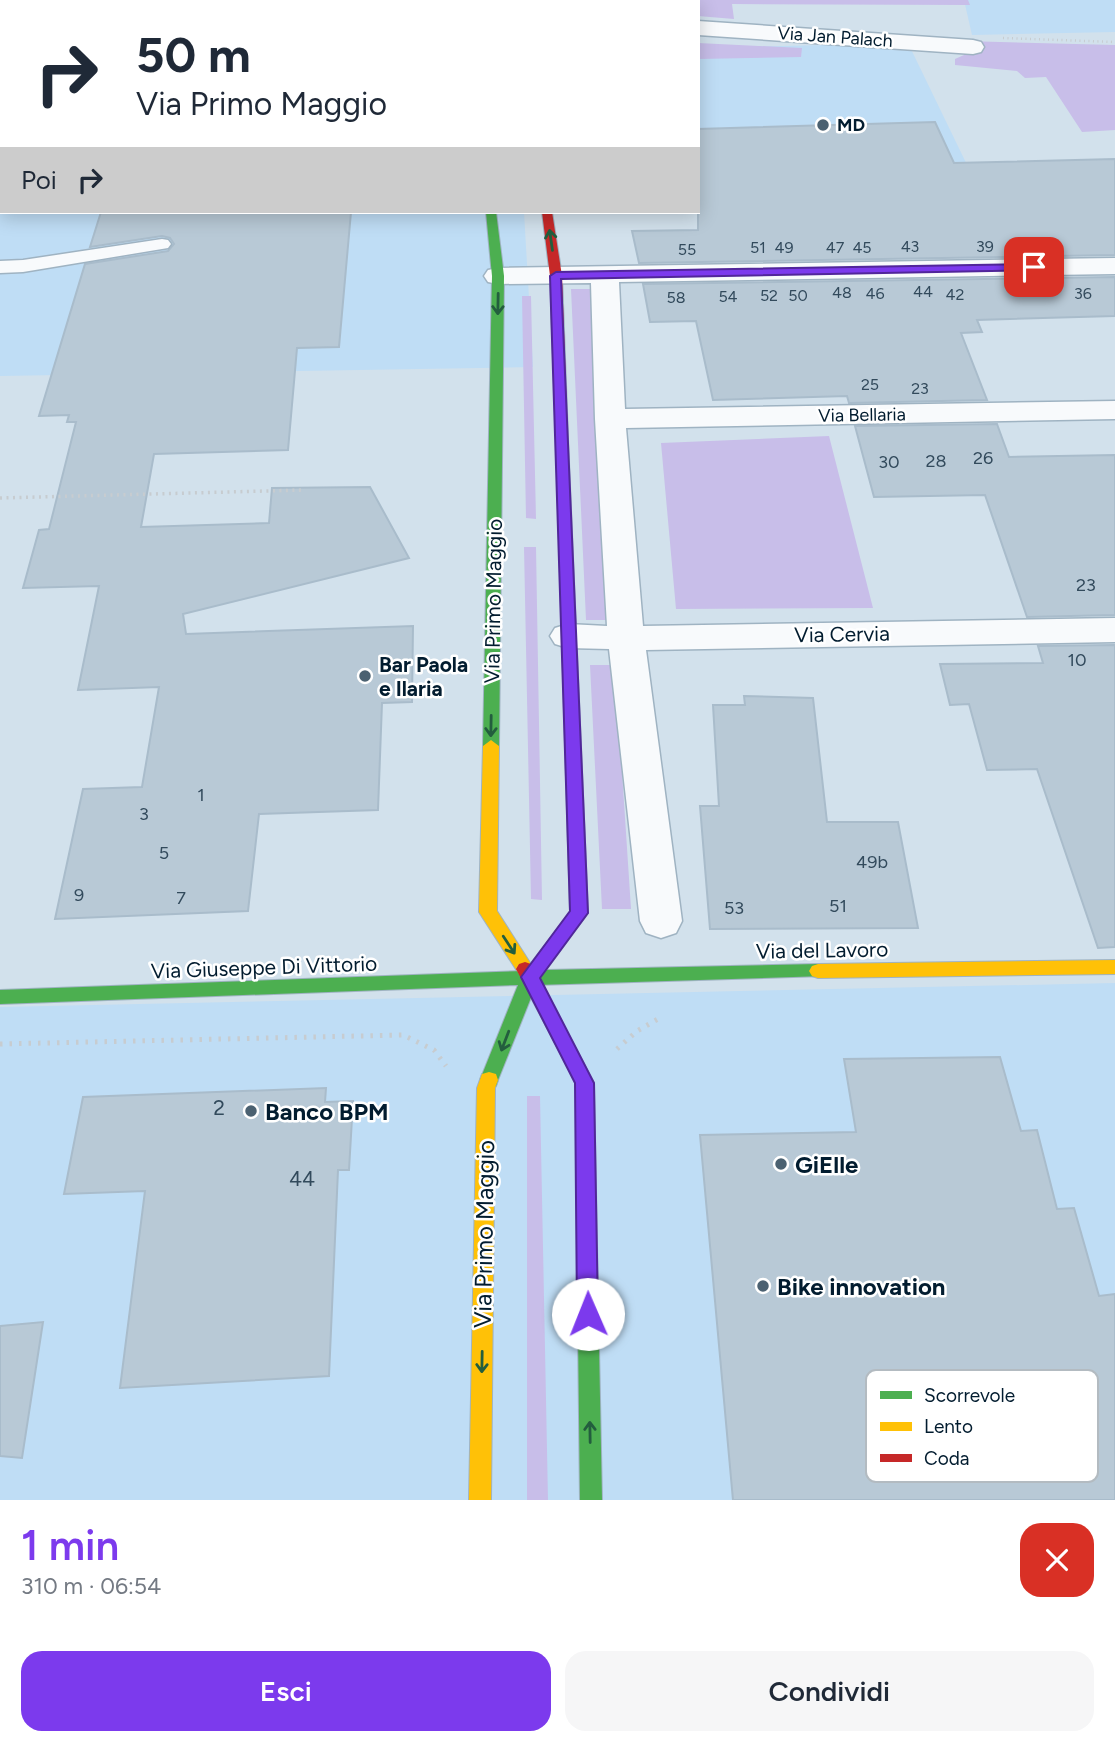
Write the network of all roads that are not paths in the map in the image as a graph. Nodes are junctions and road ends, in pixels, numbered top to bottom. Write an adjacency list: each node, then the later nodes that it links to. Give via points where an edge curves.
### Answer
1 (700, 28): 2 (street, Via Jan Palach)
2 (973, 47)
3 (491, 214): 9 (street, Via Primo Maggio)
4 (547, 214): 10 (street, Via Primo Maggio, one-way to 4)
5 (162, 244): 7 (lane)
6 (1115, 266): 8 (street)
7 (0, 267)
8 (605, 274): 10 (street); 12 (street)
9 (498, 276): 10 (street); 18 (street, Via Primo Maggio, one-way to 18, via 488,912)
10 (556, 276): 14 (street, Via Primo Maggio)
11 (1115, 410): 12 (street, Via Bellaria)
12 (610, 419): 15 (street)
13 (1115, 630): 15 (street, Via Cervia)
14 (568, 636): 15 (street, Via Cervia); 18 (street, Via Primo Maggio, via 579,913)
15 (626, 638): 16 (street)
16 (662, 921)
17 (1115, 967): 18 (street, Via del Lavoro)
18 (530, 977): 19 (street, Via Giuseppe Di Vittorio); 20 (street, Via Primo Maggio, one-way to 20, via 486,1088); 21 (street, Via Primo Maggio, one-way to 18, via 585,1083)
19 (0, 998)
20 (480, 1500)
21 (591, 1500)

